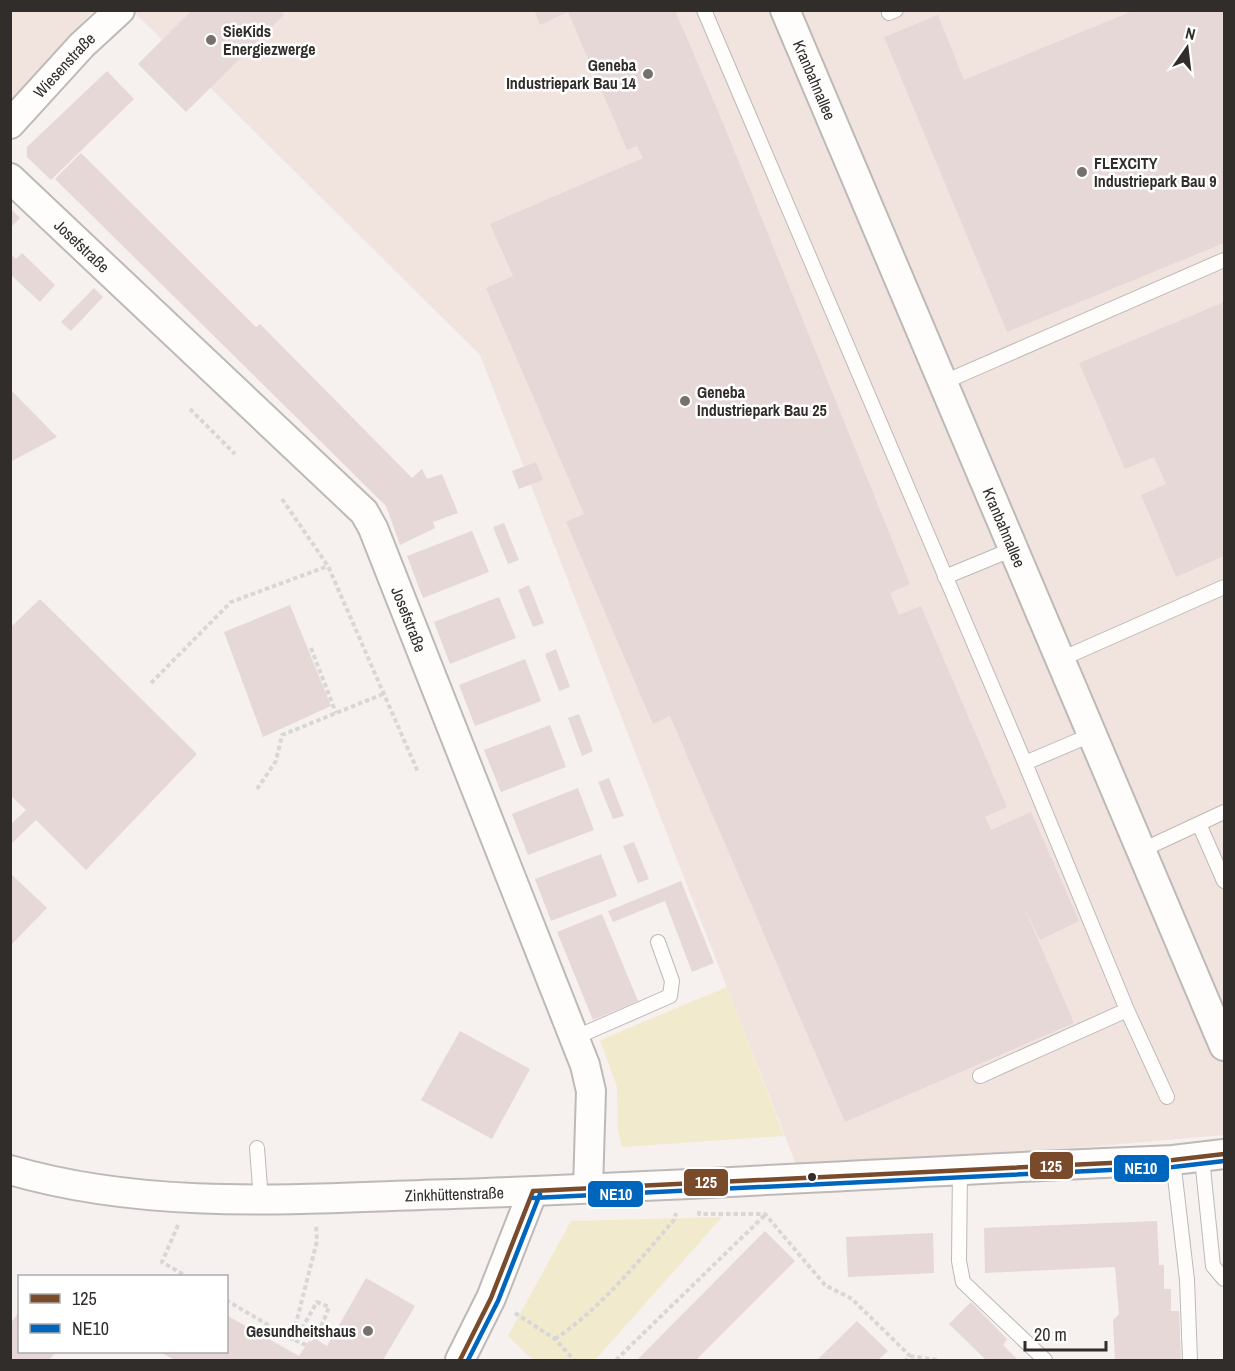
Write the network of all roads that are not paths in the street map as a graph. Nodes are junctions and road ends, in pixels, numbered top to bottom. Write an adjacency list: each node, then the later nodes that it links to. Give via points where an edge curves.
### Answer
1 (120, 10): 4 (street, Wiesenstraße, via 82,45)
2 (704, 10): 9 (lane)
3 (785, 10): 7 (street, Kranbahnallee)
4 (10, 124)
5 (10, 178): 20 (street, Josefstraße, via 364,512)
6 (1224, 260): 7 (lane)
7 (942, 382): 8 (street, Kranbahnallee)
8 (1013, 549): 9 (lane); 11 (street, Kranbahnallee)
9 (945, 577): 13 (lane)
10 (1224, 587): 11 (lane)
11 (1059, 660): 12 (street, Kranbahnallee)
12 (1091, 735): 13 (lane); 16 (street, Kranbahnallee)
13 (1025, 763): 19 (lane)
14 (1224, 812): 15 (lane)
15 (1199, 824): 16 (lane); 17 (lane)
16 (1140, 851): 21 (street, Kranbahnallee)
17 (1224, 880)
18 (658, 942): 20 (lane, via 672,981 670,996)
19 (1127, 1010): 22 (lane); 23 (lane)
20 (574, 1038): 29 (street, Josefstraße, via 591,1091)
21 (1224, 1046)
22 (980, 1076)
23 (1167, 1097)
24 (257, 1148): 30 (lane)
25 (1213, 1156): 26 (street, Zinkhüttenstraße); 32 (lane, via 1213,1266)
26 (1173, 1160): 27 (street, Zinkhüttenstraße); 35 (lane)
27 (960, 1169): 29 (street, Zinkhüttenstraße); 34 (lane, via 959,1261 963,1282)
28 (10, 1170): 30 (street, Zinkhüttenstraße, via 89,1186)
29 (588, 1188): 31 (street, Zinkhüttenstraße)
30 (261, 1201): 31 (street, Zinkhüttenstraße)
31 (529, 1204): 33 (street, via 491,1298)
32 (1224, 1279)
33 (460, 1360)
34 (1045, 1360)
35 (1190, 1360)

